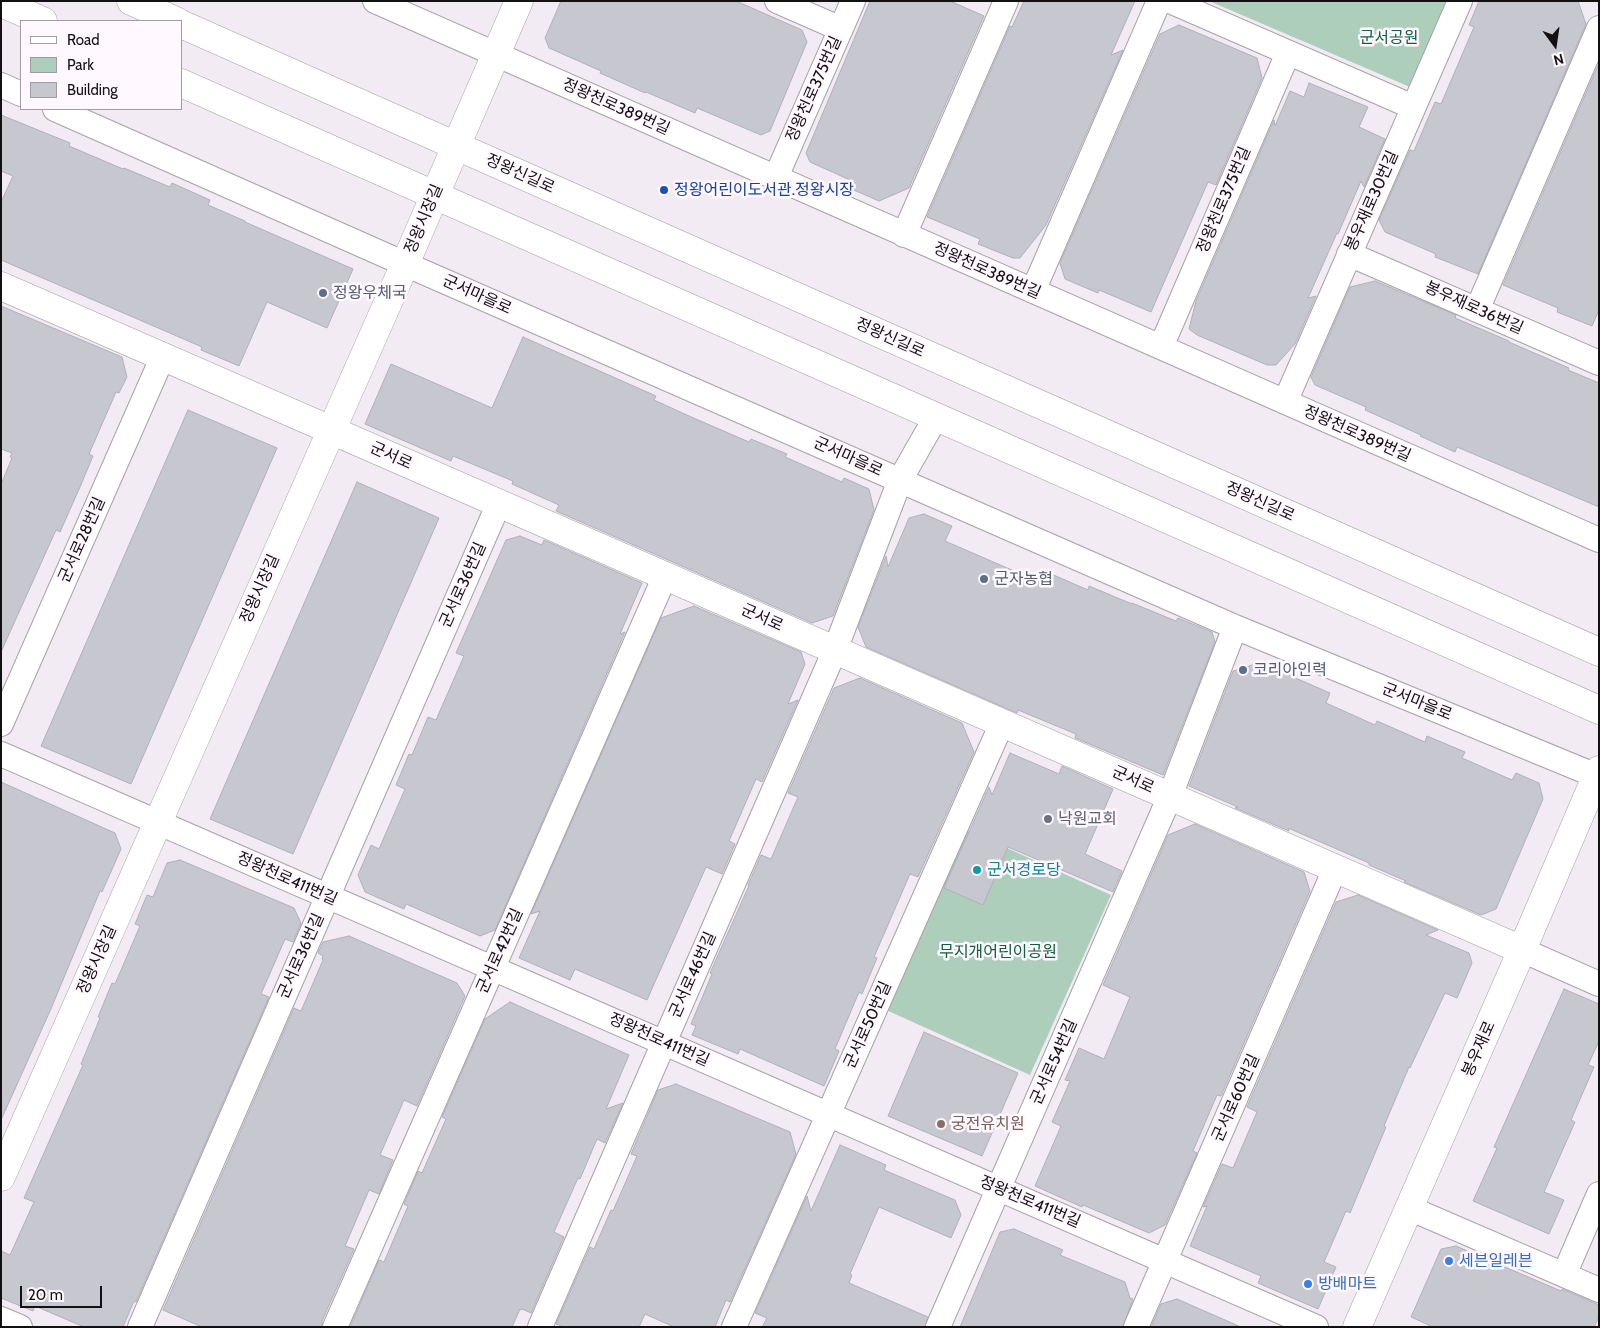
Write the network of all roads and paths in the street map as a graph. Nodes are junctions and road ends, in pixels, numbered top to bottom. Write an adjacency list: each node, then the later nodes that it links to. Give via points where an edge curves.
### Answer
1 (131, 1): 12 (street)
2 (375, 1): 17 (street, 정왕천로389번길)
3 (519, 1): 17 (street, 정왕시장길)
4 (777, 1): 15 (street)
5 (853, 1): 15 (street, 정왕천로375번길)
6 (1006, 1): 26 (street)
7 (1159, 1): 30 (street)
8 (1170, 1): 16 (street)
9 (1460, 1): 21 (street, 봉우재로30번길)
10 (1, 3): 11 (street)
11 (41, 20)
12 (174, 20)
13 (182, 24): 23 (street, 정왕신길로)
14 (1599, 28): 31 (street)
15 (840, 29): 24 (street, 정왕천로375번길)
16 (1288, 53): 21 (street); 32 (street, 정왕천로375번길)
17 (496, 54): 23 (street, 정왕시장길); 24 (street, 정왕천로389번길)
18 (182, 82): 25 (street)
19 (1, 85): 20 (street)
20 (20, 94)
21 (1413, 107): 27 (street, 봉우재로30번길)
22 (57, 110): 28 (street, 군서마을로)
23 (456, 146): 25 (street, 정왕시장길); 44 (street, 정왕신길로)
24 (776, 177): 26 (street, 정왕천로389번길)
25 (434, 195): 28 (street, 정왕시장길); 36 (street)
26 (904, 235): 30 (street, 정왕천로389번길)
27 (1350, 254): 31 (street, 봉우재로36번길); 35 (street, 봉우재로30번길)
28 (405, 264): 37 (street, 정왕시장길); 38 (street, 군서마을로)
29 (1, 286): 33 (street, 군서로)
30 (1033, 291): 32 (street, 정왕천로389번길)
31 (1477, 310): 34 (street, 봉우재로36번길)
32 (1161, 347): 35 (street, 정왕천로389번길)
33 (163, 356): 37 (street, 군서로); 47 (street, 군서로28번길)
34 (1599, 363)
35 (1284, 402): 40 (street, 정왕천로389번길)
36 (936, 417): 38 (street, 군서마을로); 45 (street)
37 (331, 430): 39 (street, 군서로); 51 (street, 정왕시장길)
38 (900, 480): 42 (street, 군서마을로); 43 (street, 군서마을로)
39 (499, 503): 41 (street, 군서로); 53 (street, 군서로36번길)
40 (1599, 540)
41 (665, 576): 43 (street, 군서로); 55 (street, 군서로42번길)
42 (1236, 627): 49 (street, 군서마을로); 50 (street)
43 (835, 650): 46 (street, 군서로); 57 (street, 군서로46번길)
44 (1599, 652)
45 (1599, 710)
46 (1002, 723): 50 (street, 군서로); 58 (street, 군서로50번길)
47 (1, 724)
48 (1, 754): 51 (street, 정왕천로411번길)
49 (1598, 775): 54 (street, 봉우재로)
50 (1170, 796): 52 (street, 군서로); 60 (street, 군서로54번길)
51 (158, 822): 53 (street, 정왕천로411번길); 59 (street, 정왕시장길)
52 (1335, 869): 54 (street, 군서로); 63 (street, 군서로60번길)
53 (327, 896): 55 (street, 정왕천로411번길); 68 (street, 군서로36번길)
54 (1522, 950): 56 (street); 62 (street, 봉우재로)
55 (493, 968): 57 (street, 정왕천로411번길); 69 (street, 군서로42번길)
56 (1599, 984)
57 (664, 1043): 58 (street, 정왕천로411번길); 70 (street, 군서로46번길)
58 (828, 1114): 60 (street, 정왕천로411번길); 71 (street, 군서로50번길)
59 (1, 1177)
60 (998, 1188): 63 (street, 정왕천로411번길); 72 (street, 군서로54번길)
61 (1599, 1194): 64 (street)
62 (1409, 1208): 64 (street); 75 (street, 봉우재로)
63 (1165, 1261): 73 (street, 군서로60번길); 74 (street, 정왕천로411번길)
64 (1564, 1275): 65 (street)
65 (1599, 1290)
66 (1, 1318): 67 (street)
67 (20, 1327)
68 (140, 1327)
69 (335, 1327)
70 (540, 1327)
71 (734, 1327)
72 (938, 1327)
73 (1136, 1327)
74 (1316, 1327)
75 (1357, 1327)

